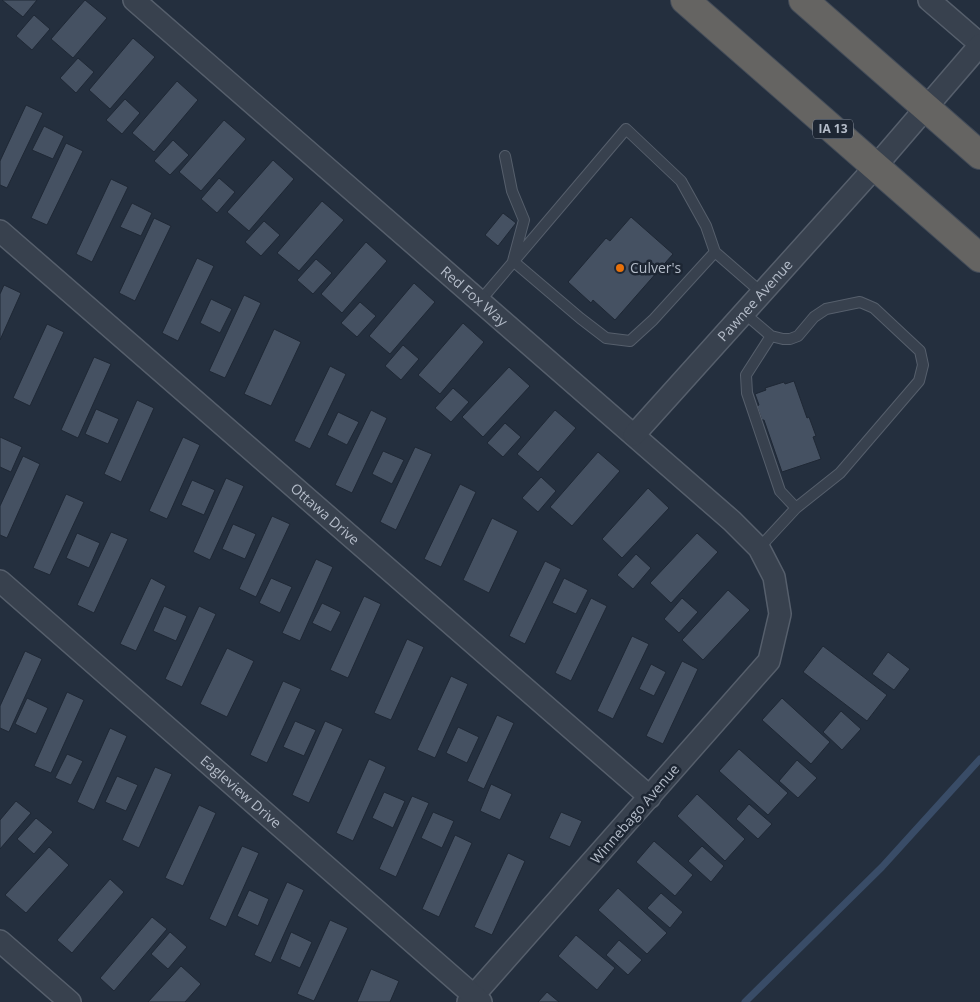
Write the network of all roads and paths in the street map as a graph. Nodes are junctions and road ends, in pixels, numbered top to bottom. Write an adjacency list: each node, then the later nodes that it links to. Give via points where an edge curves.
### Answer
1 (134, 0): 15 (street, Red Fox Way)
2 (685, 0): 9 (highway, IA 13)
3 (803, 0): 6 (highway)
4 (930, 0): 5 (street)
5 (980, 44): 6 (street, Pawnee Avenue)
6 (926, 108): 7 (highway); 9 (street, Pawnee Avenue)
7 (980, 155)
8 (505, 156): 13 (lane, via 512,191 524,220)
9 (876, 166): 12 (highway, IA 13); 14 (street, Pawnee Avenue)
10 (0, 231): 23 (street, Ottawa Drive)
11 (715, 252): 13 (lane, via 630,341 606,338); 13 (lane, via 706,226 681,181 626,129); 14 (lane)
12 (980, 258)
13 (513, 261): 15 (lane)
14 (762, 293): 16 (street, Pawnee Avenue)
15 (480, 301): 18 (street, Red Fox Way)
16 (744, 313): 17 (lane); 18 (street, Pawnee Avenue)
17 (771, 336): 19 (lane, via 746,375 747,393 780,491); 19 (lane, via 783,339 798,336 826,308 860,302 874,308 920,351 923,365 918,381 840,473)
18 (634, 435): 20 (street, Red Fox Way)
19 (796, 508): 20 (lane)
20 (759, 548): 22 (street, Red Fox Way, via 774,577)
21 (0, 581): 25 (street, Eagleview Drive)
22 (780, 614): 23 (street, Winnebago Avenue, via 769,661)
23 (650, 797): 25 (street, Winnebago Avenue)
24 (0, 941): 26 (street)
25 (474, 1000)
26 (70, 1002)

